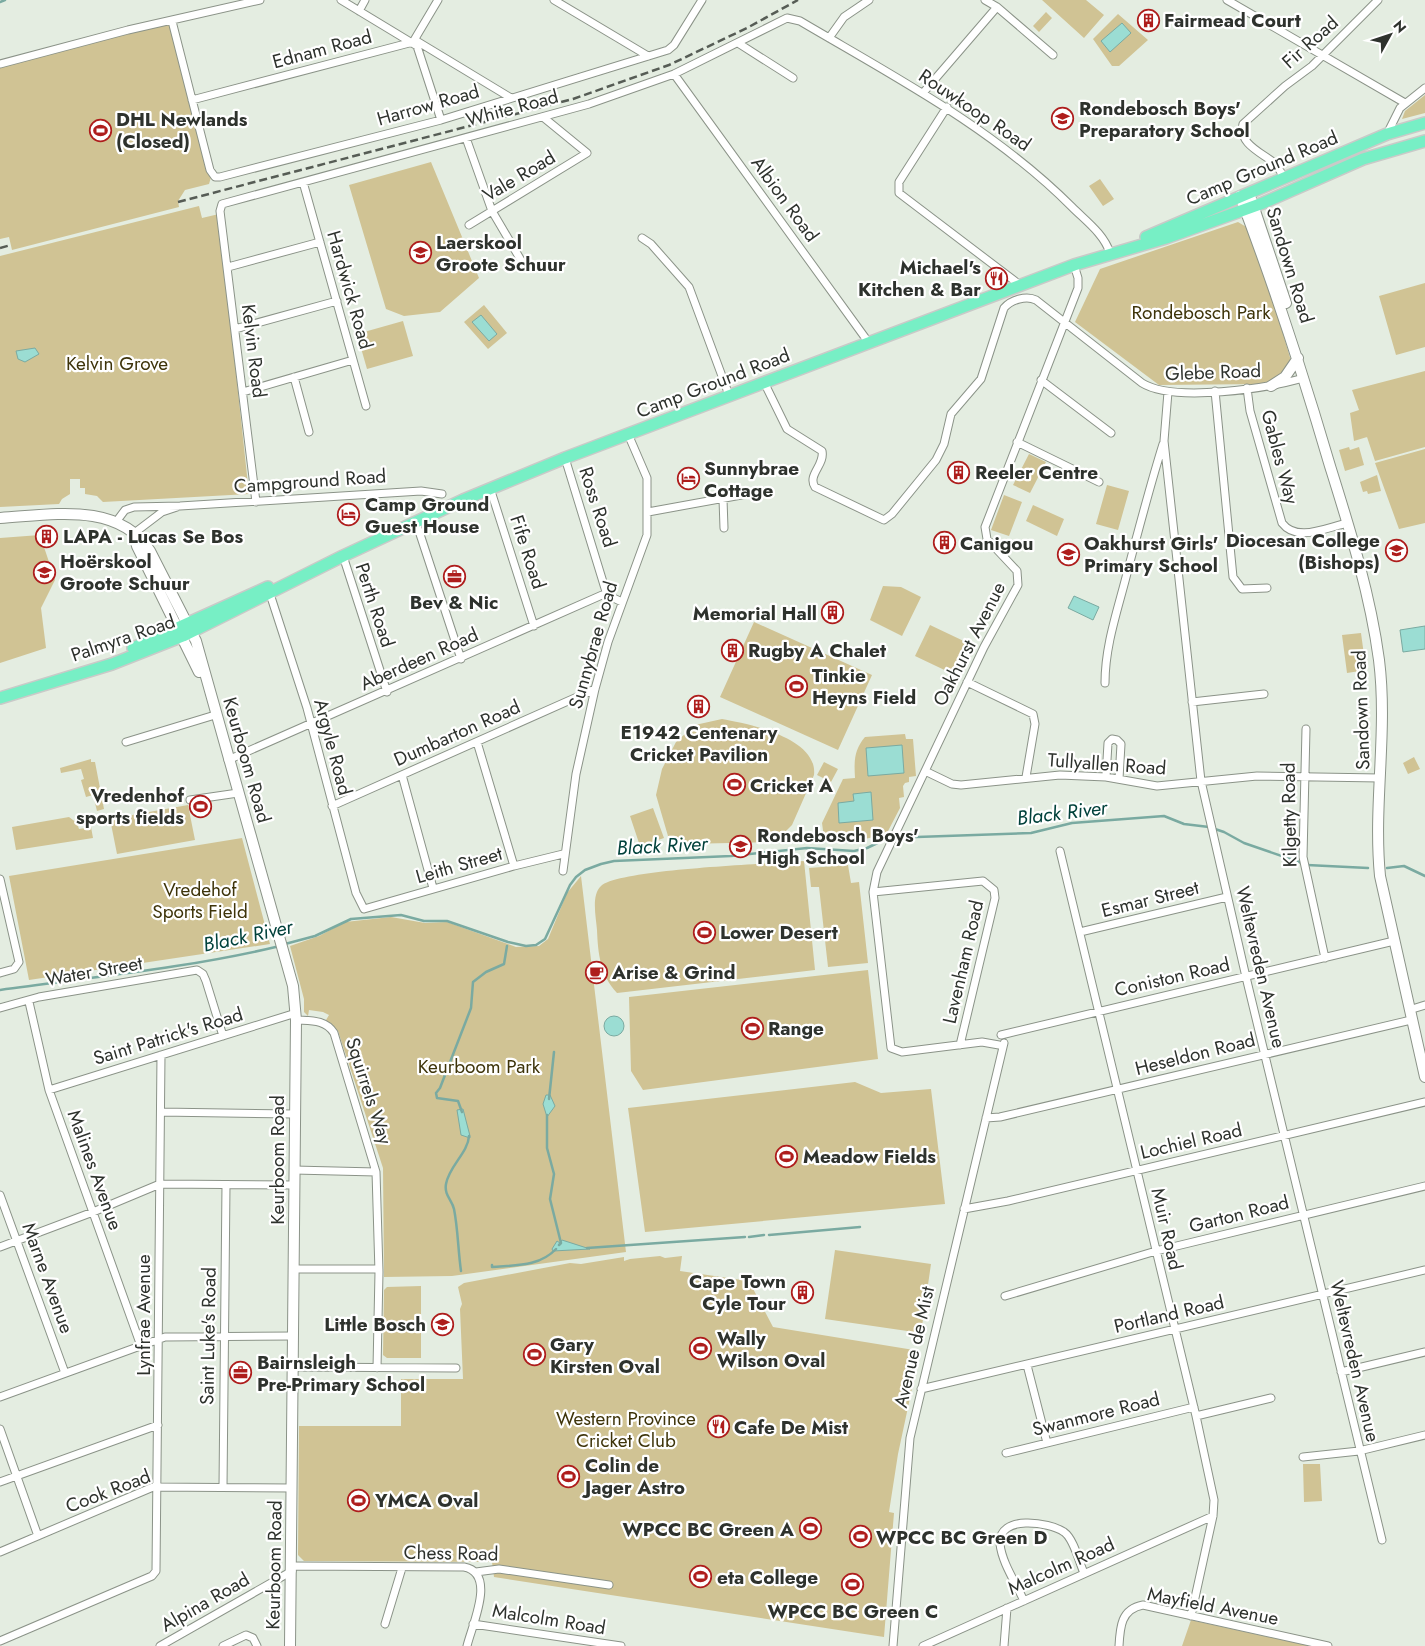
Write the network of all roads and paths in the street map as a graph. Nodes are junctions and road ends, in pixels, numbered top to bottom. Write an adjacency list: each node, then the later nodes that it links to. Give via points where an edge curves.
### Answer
1 (260, 0): 14 (street)
2 (341, 0): 12 (street)
3 (365, 0): 12 (street)
4 (438, 0): 16 (street)
5 (554, 0): 19 (street)
6 (702, 0): 19 (street, Harrow Road, via 672,48)
7 (869, 0): 15 (street, via 844,17)
8 (985, 0): 11 (street)
9 (1227, 0): 20 (street)
10 (1378, 0): 20 (street, Fir Road)
11 (997, 7): 18 (street); 25 (street)
12 (359, 10): 16 (street)
13 (800, 21): 15 (street, Rouwkoop Road); 17 (street, White Road, via 787,18)
14 (172, 22): 21 (street, via 128,30); 27 (street)
15 (829, 38): 25 (street, Rouwkoop Road)
16 (414, 41): 26 (street); 27 (street, Ednam Road); 31 (street)
17 (738, 43): 22 (street, White Road); 23 (street)
18 (1053, 55)
19 (648, 56): 26 (street, Harrow Road)
20 (1322, 56): 28 (street); 36 (street, Fir Road, via 1248,119 1242,130 1251,147 1274,163)
21 (0, 64)
22 (674, 74): 30 (street, White Road); 53 (street, Albion Road)
23 (793, 78)
24 (1425, 88): 28 (street)
25 (923, 93): 29 (street, Rouwkoop Road)
26 (510, 98): 31 (street, Harrow Road)
27 (192, 100): 31 (street, Harrow Road, via 210,170 215,177)
28 (1405, 103): 33 (street)
29 (947, 108): 45 (street, Rouwkoop Road, via 1021,159); 49 (street, via 899,182 899,193)
30 (543, 117): 34 (street, White Road); 41 (street, Vale Road, via 586,154)
31 (441, 120)
32 (1425, 123): 33 (main road, Camp Ground Road)
33 (1387, 134): 36 (main road, Camp Ground Road)
34 (466, 138): 37 (street, White Road); 41 (street)
35 (1425, 141): 40 (main road, Camp Ground Road, via 1370,156)
36 (1284, 178): 38 (main road, Camp Ground Road)
37 (303, 182): 39 (street, White Road); 44 (street, Hardwick Road)
38 (1245, 194): 40 (main road, Sandown Road); 45 (main road, Camp Ground Road)
39 (222, 204): 48 (street, Kelvin Road, via 220,210)
40 (1250, 207): 45 (main road, Camp Ground Road, via 1166,238); 54 (main road, Sandown Road, via 1286,300)
41 (492, 211): 42 (street, Vale Road); 46 (street)
42 (469, 225)
43 (642, 238): 65 (street, via 689,287)
44 (320, 242): 48 (street); 50 (street, Hardwick Road)
45 (1113, 252): 47 (main road, Camp Ground Road)
46 (522, 262)
47 (1074, 265): 49 (main road, Camp Ground Road); 51 (street, Oakhurst Avenue, via 1079,284)
48 (228, 267): 52 (street, Kelvin Road)
49 (1020, 285): 53 (main road, Camp Ground Road)
50 (337, 301): 52 (street); 55 (street, Hardwick Road)
51 (1063, 321): 58 (street, Oakhurst Avenue); 59 (street, Glebe Road, via 1032,298 1005,306 981,379 950,414 944,444 936,460 884,520 818,490 812,481 823,457 822,451 787,429); 64 (street, Glebe Road, via 1142,383)
52 (235, 329): 63 (street, Kelvin Road)
53 (869, 343): 59 (main road, Camp Ground Road)
54 (1297, 353): 57 (main road, Sandown Road); 60 (main road, via 1285,377)
55 (354, 360): 56 (street); 66 (street, Hardwick Road)
56 (294, 378): 63 (street); 67 (street)
57 (1304, 378): 60 (street, Glebe Road); 84 (main road, Sandown Road)
58 (1040, 380): 68 (street); 71 (street, Oakhurst Avenue)
59 (764, 382): 65 (main road, Camp Ground Road)
60 (1271, 386): 61 (street, Glebe Road)
61 (1247, 388): 62 (street, Glebe Road); 84 (street, Gables Way, via 1250,411 1282,524 1290,532 1298,534)
62 (1215, 391): 64 (street, Glebe Road); 89 (street, via 1233,577 1242,589)
63 (243, 392): 78 (street, Kelvin Road)
64 (1168, 392): 70 (street, Weltevreden Avenue)
65 (729, 395): 69 (main road, Camp Ground Road)
66 (366, 406)
67 (309, 432)
68 (1112, 433)
69 (628, 434): 72 (main road, Camp Ground Road); 80 (street, Sunnybrae Road, via 646,473)
70 (1164, 441): 97 (street, via 1110,637); 102 (street, Weltevreden Avenue)
71 (1017, 442): 73 (street); 96 (street, Oakhurst Avenue, via 984,529 987,539 1015,568 1019,580)
72 (565, 458): 74 (main road, Camp Ground Road); 91 (street, Ross Road)
73 (1099, 482)
74 (490, 488): 83 (main road, Camp Ground Road); 93 (street, Fife Road)
75 (758, 492): 77 (street)
76 (442, 494): 78 (street, Campground Road, via 421,491)
77 (723, 499): 80 (street); 85 (street)
78 (256, 502): 79 (street, Campground Road)
79 (180, 506): 82 (street, Campground Road, via 134,506 124,510); 86 (street, Campground Road, via 162,512)
80 (648, 512): 92 (street, Sunnybrae Road, via 647,535)
81 (0, 518): 82 (main road, via 89,514)
82 (116, 522): 86 (main road)
83 (416, 522): 87 (main road, Camp Ground Road); 95 (street)
84 (1348, 523): 114 (main road, Sandown Road, via 1365,582 1379,660 1382,693)
85 (724, 528)
86 (134, 534): 94 (main road)
87 (342, 556): 88 (main road, Camp Ground Road); 99 (street, Perth Road)
88 (328, 563): 90 (main road, Camp Ground Road); 94 (main road, Camp Ground Road, via 255,592)
89 (1267, 588)
90 (270, 594): 94 (main road, Camp Ground Road); 104 (street, Argyle Road)
91 (607, 594): 92 (street); 93 (street, Aberdeen Road)
92 (622, 602): 98 (street, Sunnybrae Road)
93 (534, 626): 95 (street, Aberdeen Road)
94 (186, 630): 101 (main road, Palmyra Road, via 112,664); 103 (main road, Keurboom Road)
95 (461, 659): 99 (street, Aberdeen Road)
96 (967, 682): 109 (street, Oakhurst Avenue); 112 (street, via 1033,714 1035,724)
97 (1105, 683)
98 (595, 689): 107 (street, Dumbarton Road); 121 (street, Sunnybrae Road)
99 (387, 692): 104 (street, Aberdeen Road)
100 (1264, 694): 102 (street)
101 (0, 698)
102 (1192, 702): 116 (street, Weltevreden Avenue)
103 (215, 715): 106 (street); 108 (main road, Keurboom Road)
104 (312, 724): 108 (street, Aberdeen Road); 119 (street, Argyle Road)
105 (1306, 729): 111 (street, Kilgetty Road)
106 (126, 742)
107 (477, 742): 110 (street, Dumbarton Road); 122 (street)
108 (228, 760): 117 (main road, Keurboom Road)
109 (925, 771): 112 (street, Tullyallen Road, via 961,785); 126 (street, Oakhurst Avenue, via 877,872)
110 (402, 775): 119 (street, Dumbarton Road); 125 (street)
111 (1304, 776): 114 (street, Tullyallen Road); 116 (street, Tullyallen Road); 131 (street, Kilgetty Road, via 1305,871)
112 (1026, 777): 113 (street, Tullyallen Road, via 1060,774)
113 (1106, 777): 115 (street, Tullyallen Road); 115 (street, via 1108,743 1116,739 1120,744)
114 (1380, 778): 130 (main road, Sandown Road, via 1380,876)
115 (1119, 779): 116 (street, Tullyallen Road, via 1157,786)
116 (1201, 781): 127 (street, Weltevreden Avenue)
117 (238, 793): 118 (street); 139 (main road, Keurboom Road, via 293,986)
118 (190, 800)
119 (332, 806): 128 (street, Argyle Road, via 356,893)
120 (1060, 851): 129 (street, Muir Road)
121 (563, 854): 122 (street, Leith Street); 123 (street, Sunnybrae Road)
122 (514, 866): 125 (street, Leith Street)
123 (562, 871)
124 (0, 878): 132 (street, via 19,961 12,970)
125 (433, 888): 128 (street, Leith Street)
126 (874, 892): 142 (street, Lavenham Road, via 983,881 994,890 995,898); 143 (street, Oakhurst Avenue, via 889,1042)
127 (1227, 897): 129 (street, Esmar Street); 133 (street, Weltevreden Avenue)
128 (364, 909)
129 (1080, 932): 137 (street, Muir Road)
130 (1394, 941): 131 (street, Coniston Road); 138 (main road, Sandown Road)
131 (1325, 958): 133 (street, Coniston Road)
132 (0, 973)
133 (1246, 976): 137 (street, Coniston Road); 144 (street, Weltevreden Avenue)
134 (29, 1002): 136 (street, Water Street); 140 (street, Water Street, via 39,997 194,970 202,973 206,981); 147 (street, Malines Avenue)
135 (1425, 1006): 138 (street, Heseldon Road)
136 (0, 1008)
137 (1099, 1011): 141 (street, Coniston Road, via 1016,1031); 148 (street, Muir Road)
138 (1410, 1015): 144 (street, Heseldon Road); 146 (main road, Sandown Road)
139 (296, 1017): 140 (street, Saint Patrick's Road); 151 (main road, Keurboom Road); 156 (street, Squirrels Way, via 321,1022 334,1034)
140 (223, 1036): 145 (street, Saint Patrick's Road)
141 (1000, 1040): 142 (street, Coniston Road); 152 (street, Avenue de Mist, via 999,1060)
142 (960, 1045): 143 (street, Coniston Road)
143 (894, 1051)
144 (1265, 1054): 148 (street, Heseldon Road); 153 (street, Weltevreden Avenue)
145 (161, 1055): 147 (street, Saint Patrick's Road); 150 (street, Lynfrae Avenue)
146 (1425, 1077)
147 (49, 1090): 163 (street, Malines Avenue)
148 (1117, 1090): 152 (street, Heseldon Road, via 1000,1118); 155 (street, Muir Road)
149 (1425, 1102): 153 (street, Lochiel Road)
150 (161, 1112): 151 (street); 157 (street, Lynfrae Avenue)
151 (294, 1114): 154 (main road, Keurboom Road)
152 (986, 1118): 162 (street, Avenue de Mist)
153 (1284, 1136): 155 (street, Lochiel Road); 164 (street, Weltevreden Avenue)
154 (294, 1170): 156 (street); 159 (main road, Keurboom Road)
155 (1137, 1170): 162 (street, Lochiel Road); 167 (street, Muir Road)
156 (376, 1172): 169 (street, Squirrels Way)
157 (160, 1184): 158 (street); 163 (street); 176 (street, Lynfrae Avenue)
158 (226, 1185): 159 (street); 174 (street, Saint Luke's Road)
159 (294, 1185): 168 (main road, Keurboom Road)
160 (1425, 1186): 164 (street, Garton Road)
161 (0, 1195): 165 (street, Marne Avenue)
162 (964, 1209): 185 (street, Avenue de Mist)
163 (93, 1212): 165 (street); 177 (street, Malines Avenue)
164 (1303, 1215): 167 (street, Garton Road); 171 (street, Weltevreden Avenue)
165 (17, 1240): 166 (street); 184 (street, Marne Avenue)
166 (0, 1246)
167 (1156, 1251): 172 (street, Garton Road); 173 (street, Muir Road)
168 (294, 1269): 169 (street); 175 (main road, Keurboom Road)
169 (379, 1269): 181 (street, Squirrels Way)
170 (1425, 1270): 171 (street, Portland Road)
171 (1322, 1294): 173 (street, Portland Road); 183 (street, Weltevreden Avenue)
172 (1005, 1296)
173 (1174, 1329): 179 (street, Portland Road); 188 (street, Muir Road)
174 (224, 1336): 175 (street); 176 (street); 200 (street, Saint Luke's Road)
175 (293, 1336): 180 (main road, Keurboom Road)
176 (159, 1339): 177 (street); 190 (street, Lynfrae Avenue)
177 (141, 1346): 184 (street)
178 (1425, 1352): 183 (street)
179 (1026, 1365): 185 (street, Portland Road); 193 (street)
180 (293, 1367): 181 (street); 201 (main road, Keurboom Road)
181 (377, 1368): 182 (street)
182 (456, 1368)
183 (1341, 1372): 194 (street, Weltevreden Avenue)
184 (65, 1373): 186 (street)
185 (921, 1389): 224 (street, Avenue de Mist, via 909,1448)
186 (0, 1396)
187 (1271, 1398): 189 (street)
188 (1194, 1407): 189 (street, Muir Road); 193 (street, Swanmore Road)
189 (1196, 1416): 202 (street, Muir Road, via 1214,1500)
190 (158, 1425): 197 (street); 199 (street, Lynfrae Avenue)
191 (0, 1429): 197 (street)
192 (1425, 1435): 194 (street)
193 (1047, 1443): 195 (street, Swanmore Road)
194 (1359, 1451): 196 (street); 204 (street, Weltevreden Avenue)
195 (1006, 1453)
196 (1303, 1457)
197 (17, 1476): 198 (street); 203 (street)
198 (0, 1482)
199 (158, 1487): 200 (street, Cook Road); 203 (street, Cook Road); 216 (street, Lynfrae Avenue, via 157,1565 154,1574)
200 (223, 1487): 201 (street, Cook Road)
201 (292, 1488): 206 (main road, Keurboom Road)
202 (1213, 1516): 209 (street, Malcolm Road); 213 (street, Muir Road)
203 (38, 1536): 205 (street, Cook Road)
204 (1382, 1540)
205 (0, 1552)
206 (292, 1568): 207 (street, Chess Road); 218 (street, Alpina Road); 221 (main road, Keurboom Road)
207 (402, 1568): 208 (street, Chess Road, via 464,1567); 214 (street)
208 (476, 1572): 210 (street, Chess Road, via 499,1569); 215 (street, via 482,1587)
209 (1084, 1573): 211 (street, Malcolm Road); 211 (street, via 1064,1532 1033,1524 1014,1524 1003,1533 1000,1544)
210 (609, 1585)
211 (1024, 1601): 212 (street, Malcolm Road)
212 (1006, 1608): 225 (street, Malcolm Road); 226 (street)
213 (1191, 1616): 227 (street, Mayfield Avenue, via 1143,1605 1136,1607 1123,1618); 228 (street, Mayfield Avenue)
214 (385, 1624)
215 (473, 1624): 217 (street, Malcolm Road); 222 (street)
216 (0, 1641)
217 (597, 1644): 223 (street, Malcolm Road)
218 (160, 1646)
219 (223, 1646): 220 (street, via 246,1635 253,1638)
220 (257, 1646)
221 (290, 1646)
222 (466, 1646)
223 (621, 1646)
224 (893, 1646)
225 (923, 1646)
226 (1004, 1646)
227 (1118, 1646)
228 (1328, 1646)

